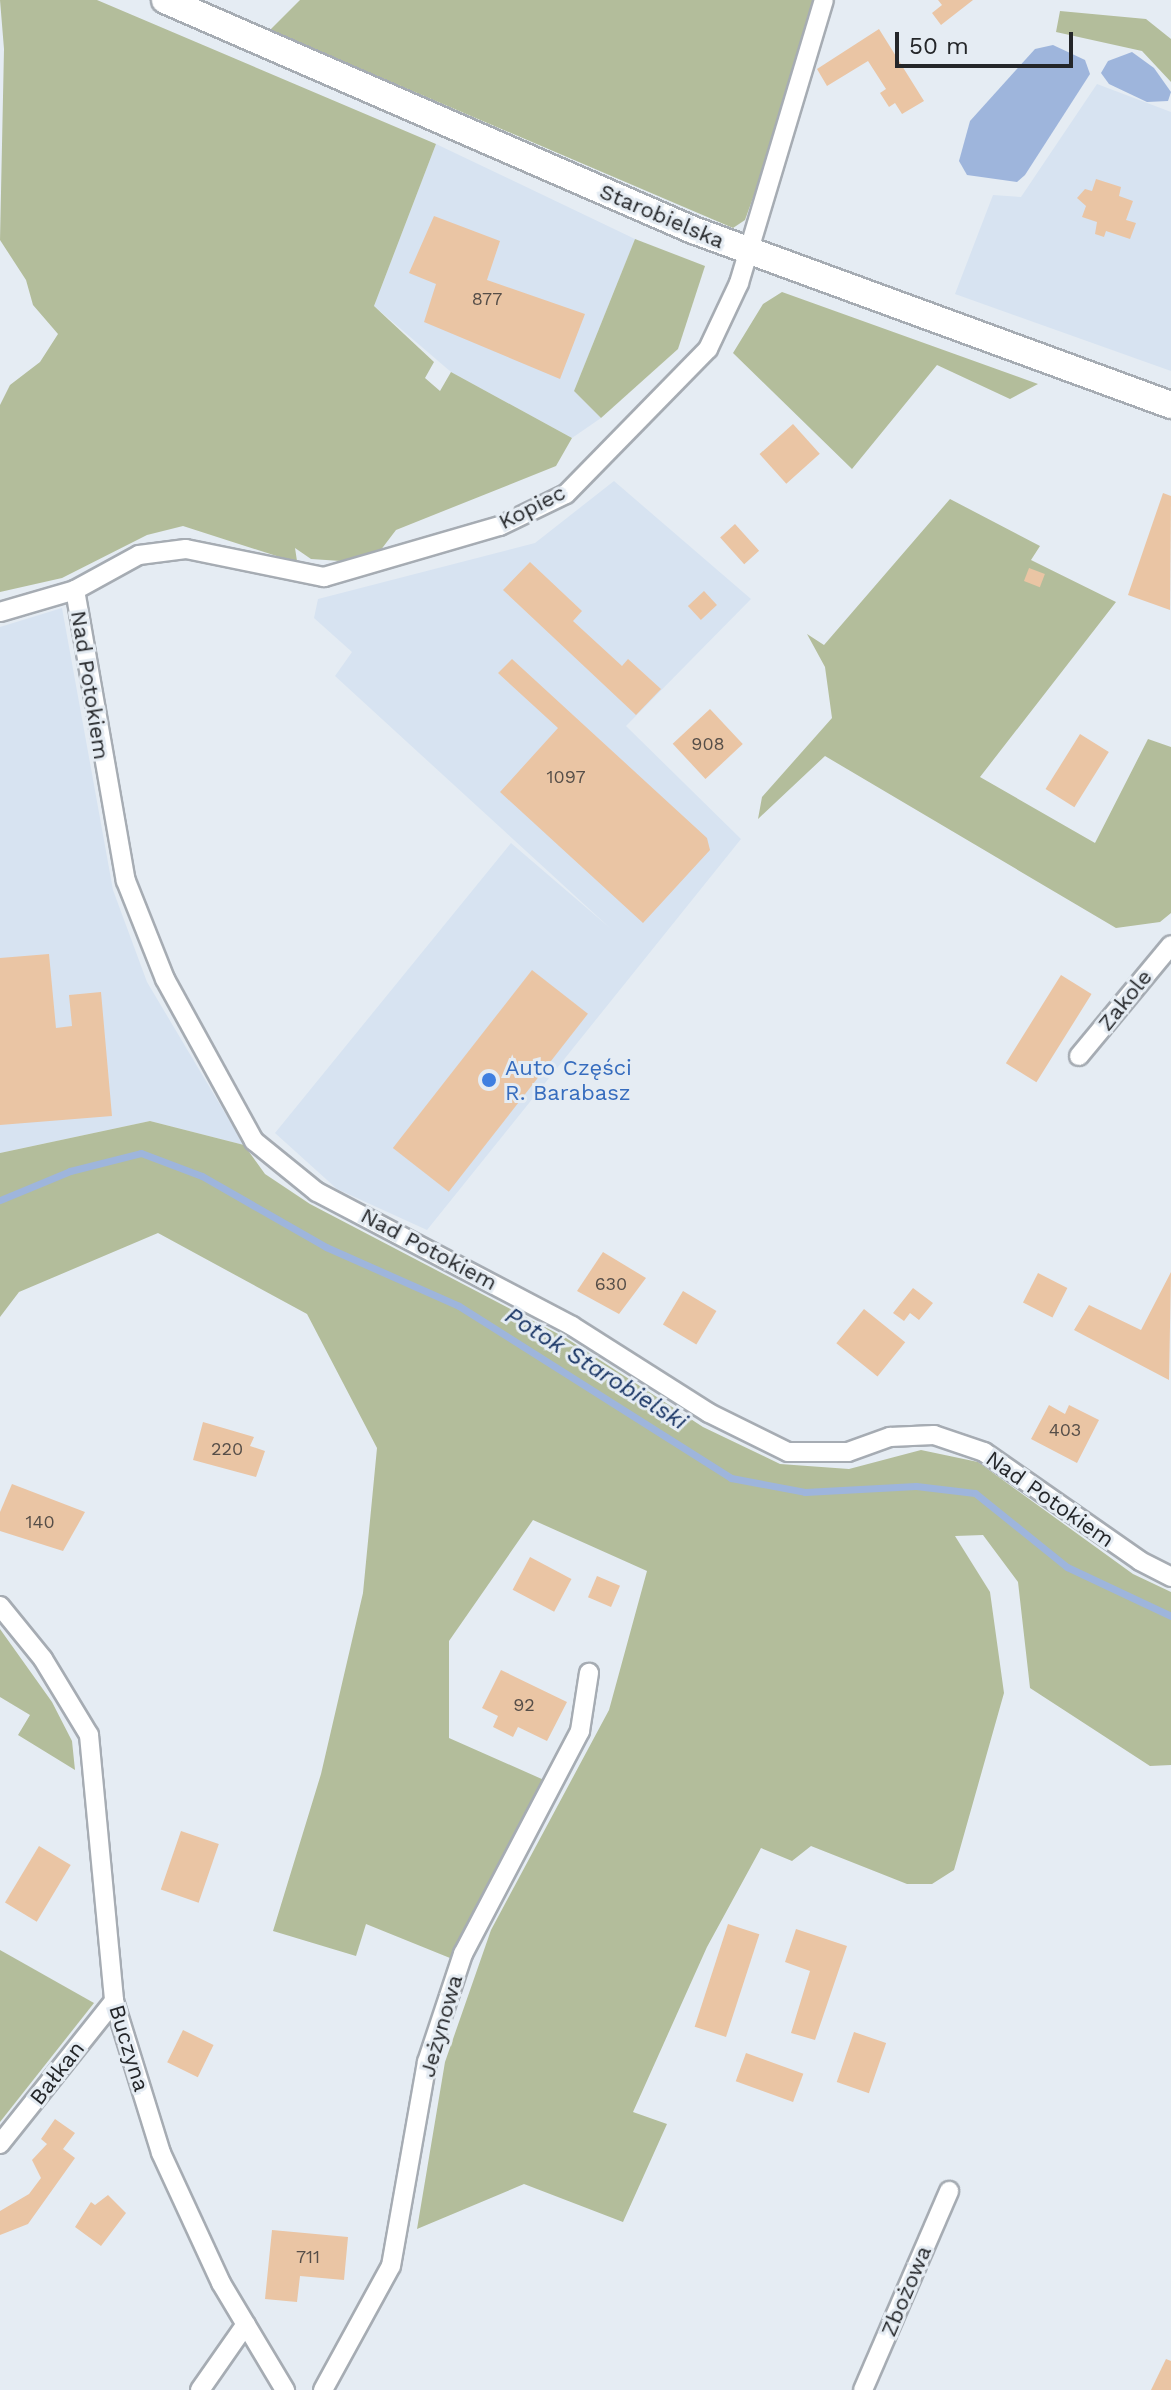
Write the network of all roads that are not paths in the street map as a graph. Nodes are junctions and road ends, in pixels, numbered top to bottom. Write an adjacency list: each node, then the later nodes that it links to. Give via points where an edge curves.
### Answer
1 (165, 0): 3 (street, Starobielska)
2 (824, 0): 3 (street, Kopiec)
3 (748, 252): 4 (street, Starobielska); 5 (street, Kopiec, via 708,349 566,494 500,526 324,577 186,549 139,555)
4 (1171, 405)
5 (75, 590): 6 (street, Kopiec); 9 (street, Nad Potokiem, via 126,881 165,979 254,1141 317,1192 572,1326 709,1413 788,1452 848,1452 890,1437 934,1435 984,1452)
6 (0, 612)
7 (1171, 945): 8 (street, Zakole)
8 (1079, 1056)
9 (1171, 1577)
10 (0, 1606): 12 (street, Buczyna, via 43,1659 89,1735)
11 (589, 1673): 18 (street, Jeżynowa, via 580,1731 463,1954 427,2062 391,2266)
12 (114, 2001): 13 (street, Bałkan); 15 (street, Buczyna, via 161,2153)
13 (0, 2144)
14 (949, 2191): 19 (street, Zbożowa)
15 (246, 2324): 16 (street); 17 (street, Buczyna)
16 (200, 2390)
17 (285, 2390)
18 (323, 2390)
19 (863, 2390)

